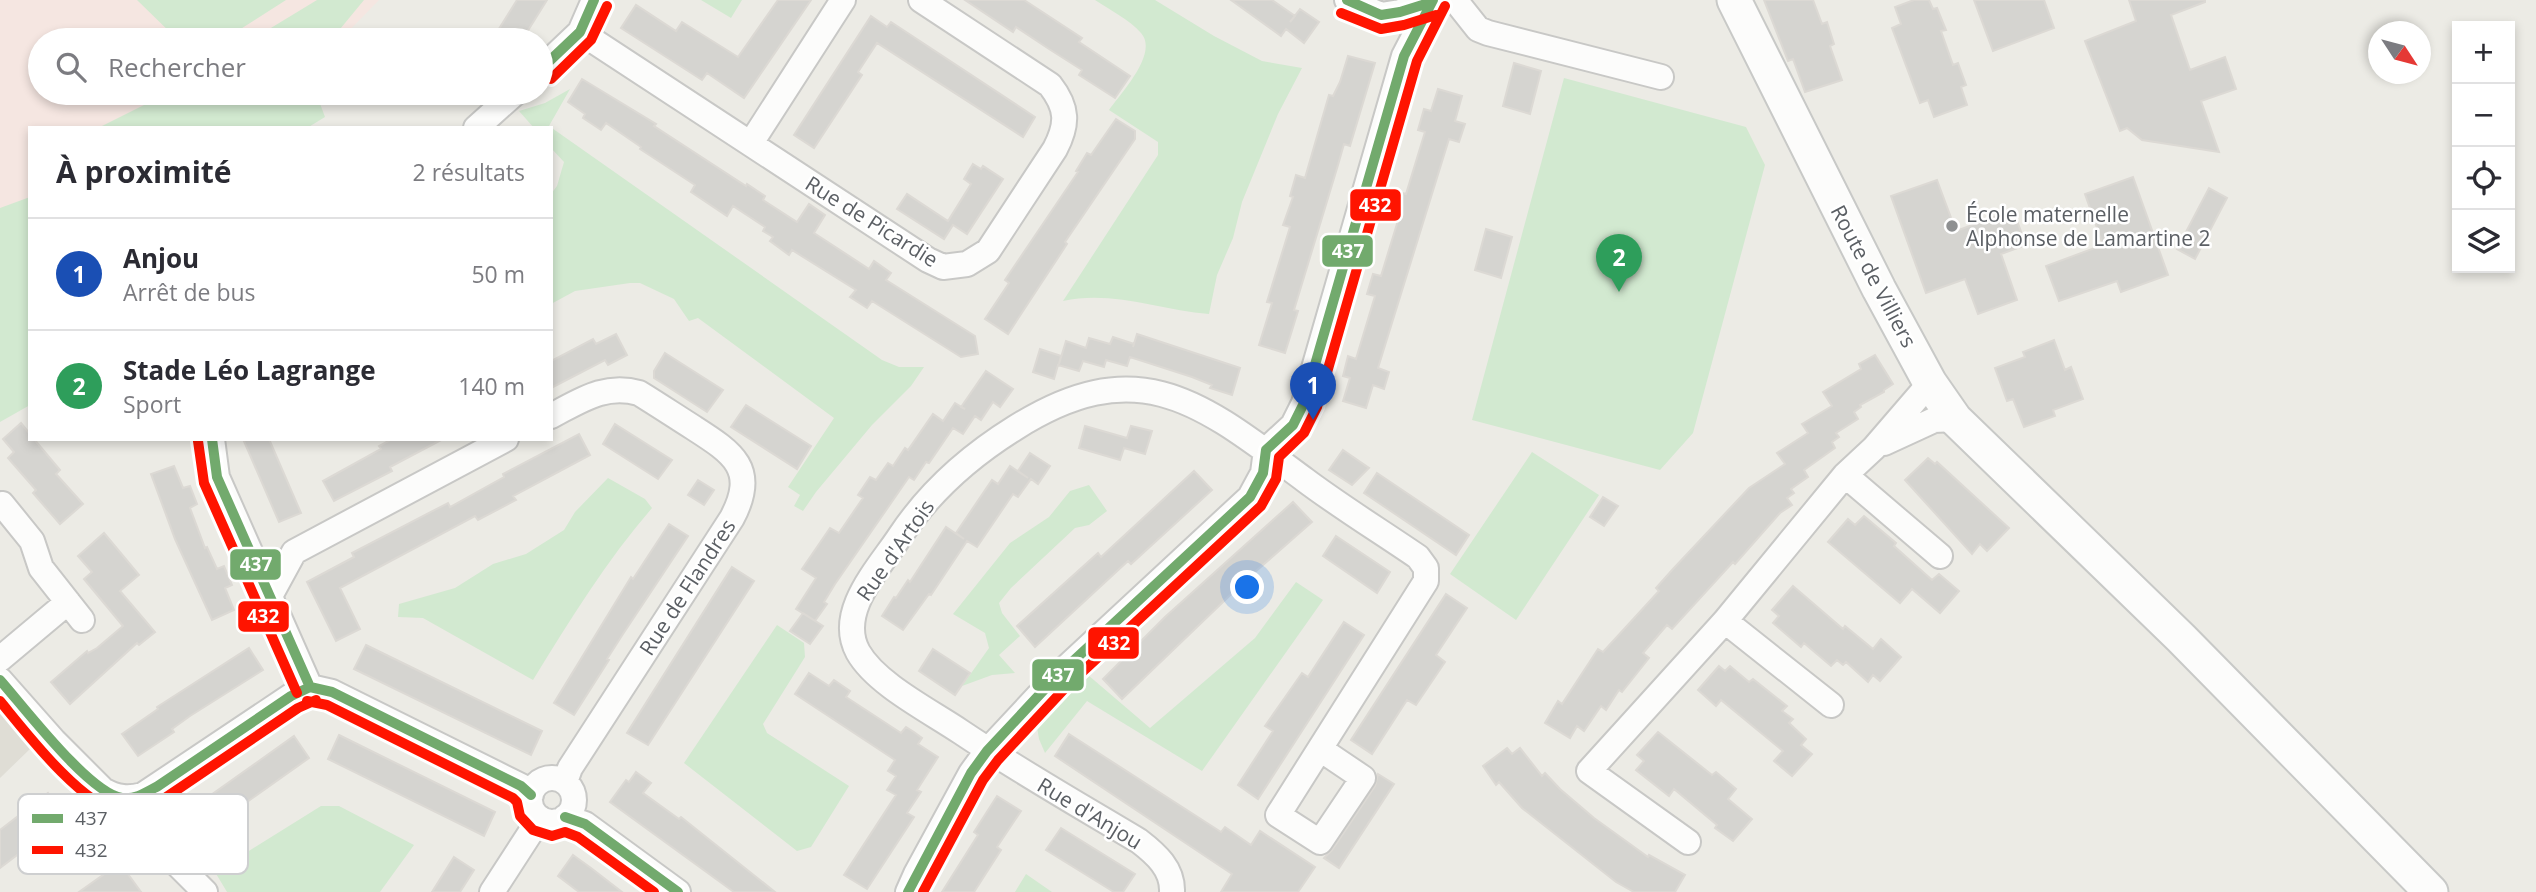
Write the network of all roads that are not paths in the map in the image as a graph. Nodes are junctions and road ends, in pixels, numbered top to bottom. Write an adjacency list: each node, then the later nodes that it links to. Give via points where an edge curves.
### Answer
1 (594, 0): 8 (street)
2 (843, 0): 14 (street)
3 (921, 0): 14 (street, Rue de Picardie, via 1050,85 1061,99 1065,115 1062,134 988,251 967,264 943,267)
4 (1347, 0): 7 (street)
5 (1734, 0): 15 (main road, Route de Villiers)
6 (1440, 1): 7 (street); 9 (street); 11 (street, via 1488,33)
7 (1381, 15): 9 (street)
8 (580, 32): 10 (street); 14 (street, Rue de Picardie)
9 (1409, 46): 21 (street, via 1304,403 1293,425)
10 (553, 58)
11 (1661, 77)
12 (502, 105): 13 (street)
13 (478, 126)
14 (751, 143)
15 (1930, 383): 17 (main road, Route de Villiers); 20 (street)
16 (553, 415): 33 (street, Rue de Flandres, via 607,389 639,393 729,451 740,468 743,487 732,518)
17 (1955, 419): 20 (street, via 1934,420); 49 (main road, Route de Villiers)
18 (212, 441): 25 (street, via 217,477)
19 (502, 441): 25 (street, via 294,552)
20 (1874, 448): 22 (street)
21 (1266, 450): 31 (street, Rue d'Artois, via 1418,557 1426,568 1426,581); 32 (street, via 1263,473 1250,497 1056,677); 32 (street, Rue d'Artois, via 1212,413 1177,397 1139,389 1101,392 1041,411 978,451 935,493 914,516 858,601 851,636 873,673)
22 (1845, 475): 24 (street); 26 (street)
23 (2, 504): 27 (street, via 32,541 41,568 75,611)
24 (1940, 556)
25 (270, 596): 29 (street)
26 (1725, 621): 30 (street); 42 (street, via 1589,771)
27 (0, 659)
28 (0, 680): 35 (street)
29 (310, 687): 34 (street); 40 (street, via 332,692 521,786)
30 (1831, 705)
31 (1320, 749)
32 (987, 751): 47 (street); 48 (street, Rue d'Anjou, via 1139,841 1161,859)
33 (565, 782): 40 (street, via 544,779 534,788); 41 (street, via 575,799)
34 (158, 786): 38 (street); 39 (street)
35 (100, 789): 36 (street); 37 (street)
36 (105, 794)
37 (111, 794)
38 (145, 794)
39 (156, 794)
40 (536, 806): 41 (street, via 553,822); 45 (street)
41 (565, 817): 46 (street, via 585,824)
42 (1688, 842)
43 (187, 874): 44 (street)
44 (205, 892)
45 (492, 892)
46 (678, 892)
47 (908, 892)
48 (1171, 892)
49 (2431, 892)

